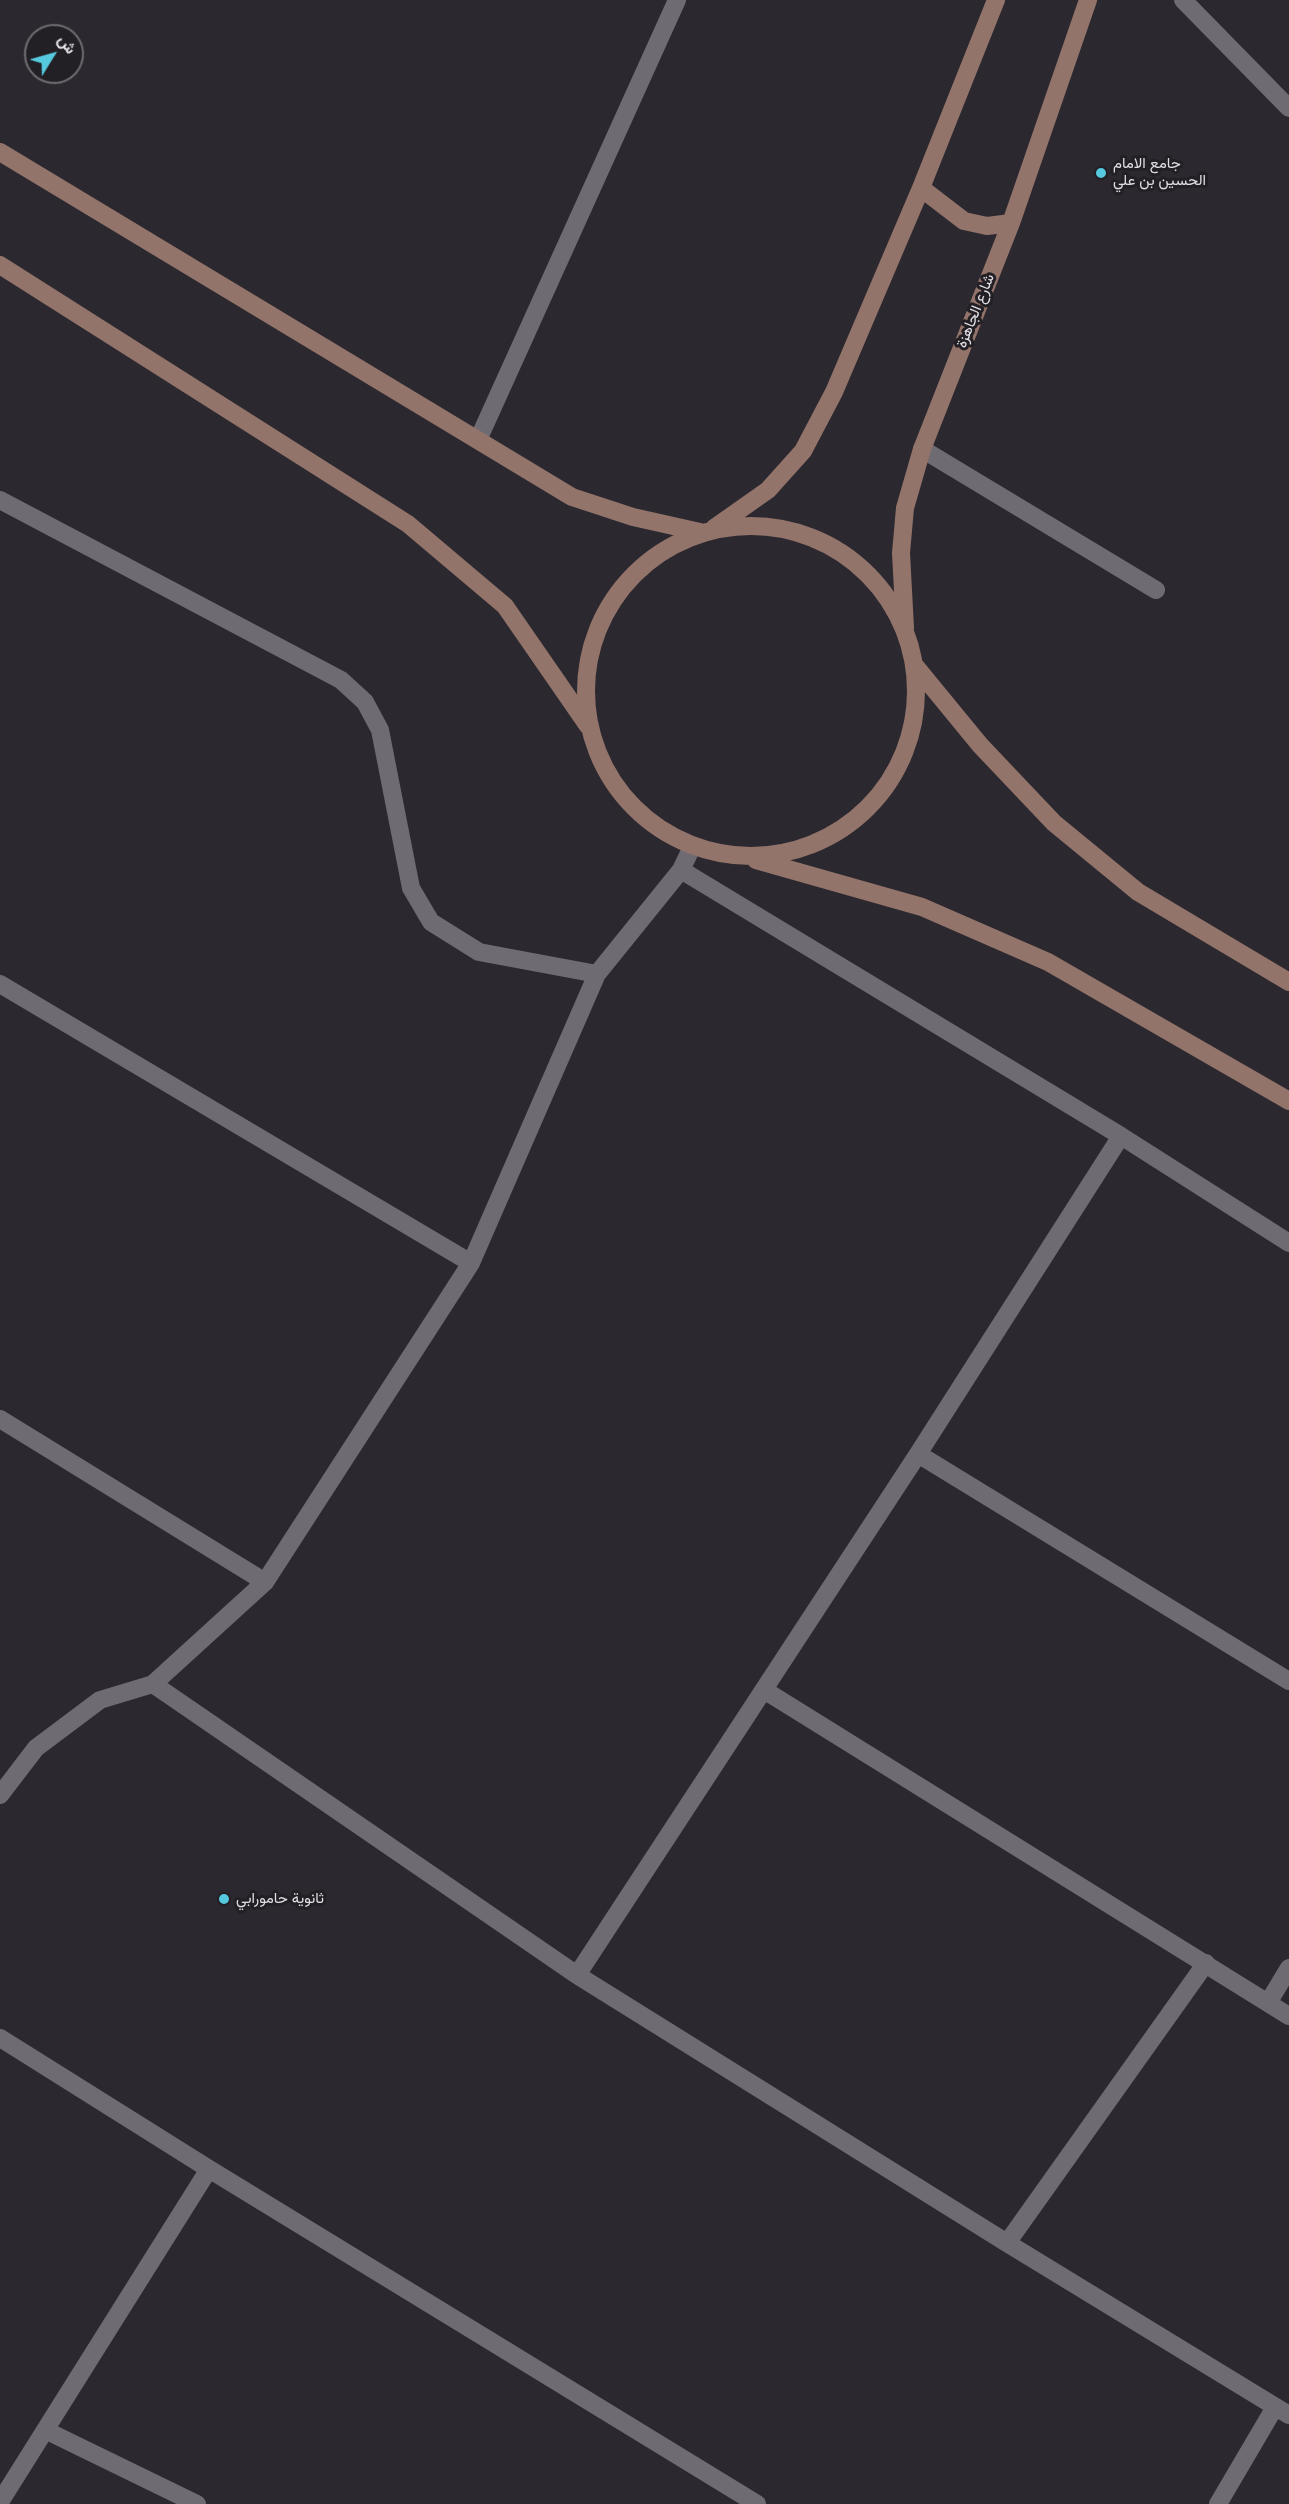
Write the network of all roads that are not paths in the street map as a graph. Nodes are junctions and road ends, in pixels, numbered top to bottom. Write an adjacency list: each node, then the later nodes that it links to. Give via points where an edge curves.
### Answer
1 (677, 0): 10 (street)
2 (996, 0): 7 (street)
3 (1088, 0): 8 (street, شارع الجاهزة)
4 (1183, 0): 5 (street)
5 (1289, 108)
6 (0, 152): 10 (street)
7 (921, 188): 8 (street, via 964,221 987,226); 13 (street, via 834,392 803,451 768,490)
8 (1011, 223): 11 (street, شارع الجاهزة)
9 (0, 265): 17 (street, via 408,524 505,606)
10 (478, 440): 13 (street, via 572,497 633,517)
11 (922, 449): 14 (street); 15 (street, شارع الجاهزة, via 904,508 901,553)
12 (0, 500): 21 (street, via 341,680 365,702 380,730 411,888 431,922 479,952)
13 (707, 530): 15 (street, via 772,526 828,544 874,580); 17 (street, via 647,561 607,607 586,664)
14 (1156, 590)
15 (905, 629): 16 (street)
16 (916, 667): 19 (street, via 914,725 906,746 893,778 856,822 805,849); 22 (street, via 980,745 1054,823 1138,892)
17 (588, 726): 18 (street, via 608,777 644,819)
18 (692, 847): 19 (street); 20 (street)
19 (748, 858): 24 (street, via 922,907 1048,962)
20 (681, 870): 21 (street); 25 (street)
21 (597, 974): 27 (street)
22 (1289, 982)
23 (0, 984): 27 (street)
24 (1289, 1101)
25 (1121, 1136): 26 (street); 29 (street)
26 (1289, 1243)
27 (471, 1263): 30 (street)
28 (0, 1419): 30 (street)
29 (918, 1454): 31 (street); 33 (street)
30 (265, 1582): 32 (street)
31 (1289, 1681)
32 (153, 1684): 34 (street, via 99,1700 36,1748); 37 (street)
33 (764, 1690): 35 (street); 37 (street)
34 (0, 1795)
35 (1206, 1964): 38 (street); 42 (street)
36 (1289, 1968): 38 (street)
37 (577, 1975): 42 (street)
38 (1268, 2002): 39 (street)
39 (1289, 2016)
40 (0, 2038): 41 (street)
41 (208, 2169): 44 (street); 47 (street)
42 (1007, 2243): 43 (street)
43 (1282, 2411): 48 (street)
44 (45, 2430): 45 (street); 46 (street)
45 (0, 2502)
46 (197, 2504)
47 (757, 2504)
48 (1218, 2504)

